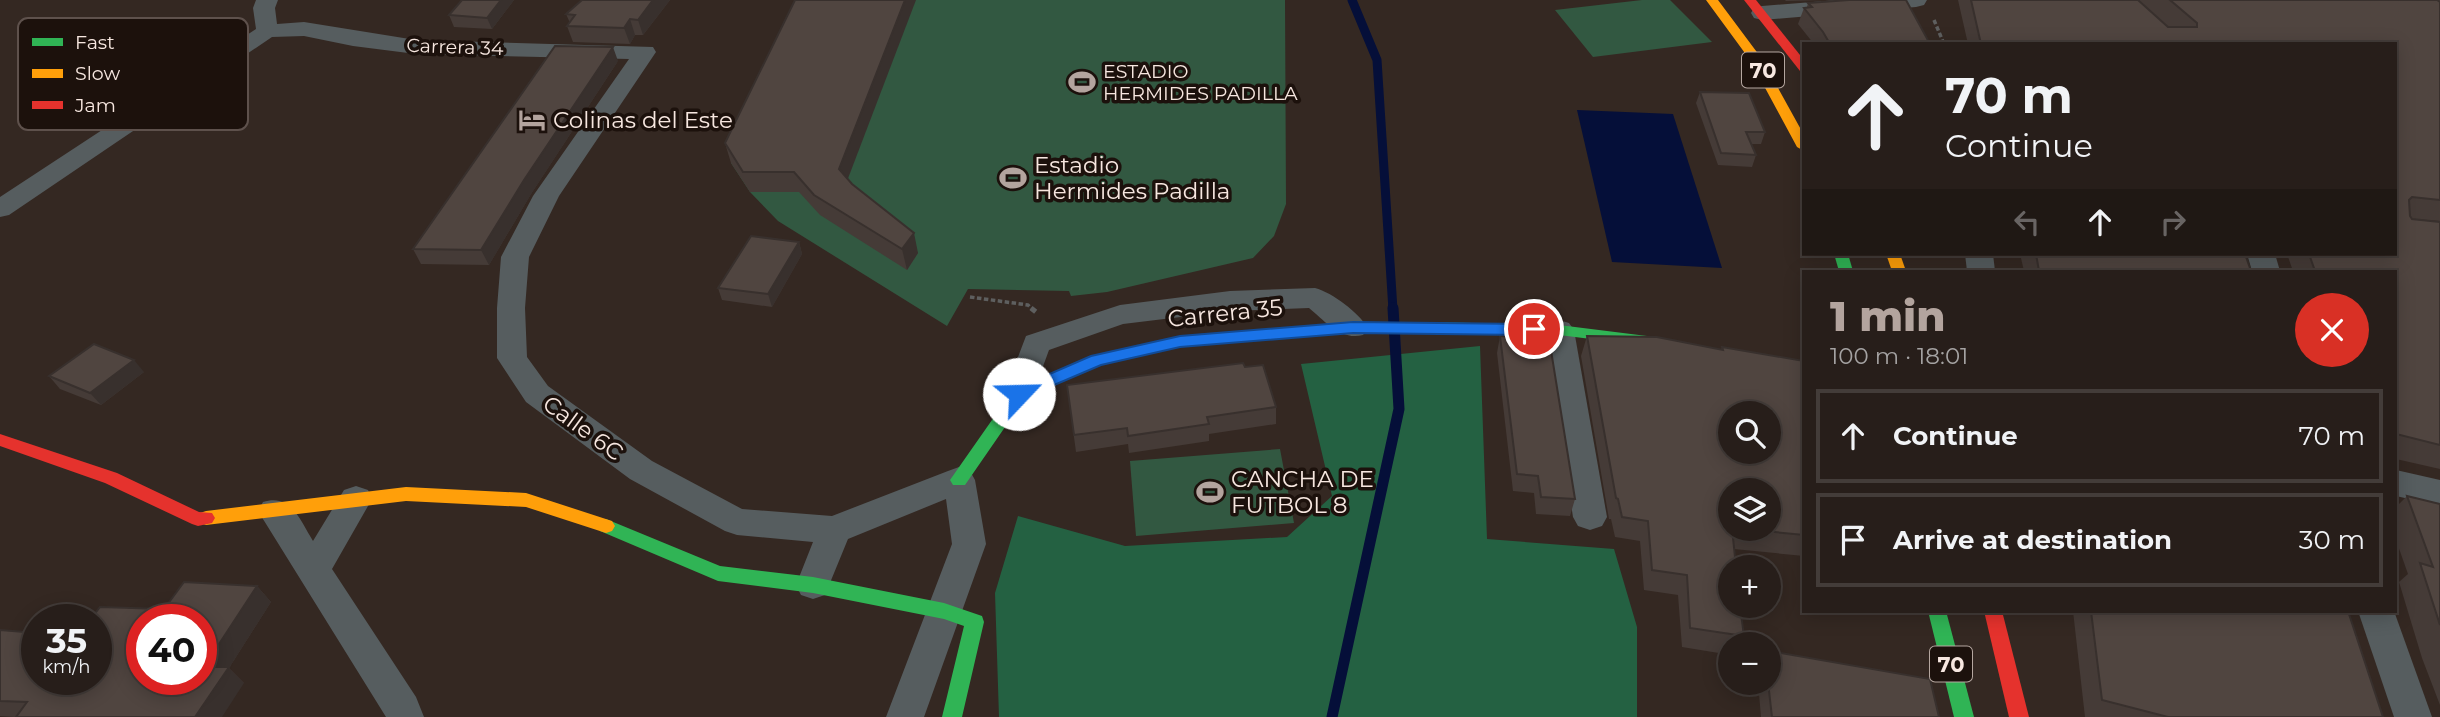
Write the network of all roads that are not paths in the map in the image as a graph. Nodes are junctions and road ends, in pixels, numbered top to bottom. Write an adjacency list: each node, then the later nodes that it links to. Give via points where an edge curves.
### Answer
1 (267, 0): 5 (street)
2 (1712, 0): 10 (street, 70, via 1756,59)
3 (1916, 0): 4 (street)
4 (1756, 7): 8 (street, 70)
5 (267, 31): 6 (street); 7 (street, Carrera 34, via 304,29 416,47)
6 (248, 44)
7 (645, 52): 23 (street, Calle 6C, via 546,196 514,257 512,358 537,394 640,470 737,522)
8 (1802, 65)
9 (118, 130): 11 (street)
10 (1802, 143)
11 (0, 209)
12 (1367, 328): 13 (street, Carrera 35); 15 (street, Carrera 35, via 1180,341 1097,360); 15 (street, via 1315,298 1230,301 1120,315 1036,343)
13 (1559, 330): 14 (street, Carrera 35); 22 (street)
14 (1682, 345)
15 (1019, 394): 17 (street)
16 (0, 440): 21 (street, via 111,478 198,519)
17 (959, 480): 23 (street); 26 (street, via 969,544)
18 (2397, 483): 19 (street)
19 (2440, 493)
20 (356, 499): 21 (street); 24 (street); 25 (street, via 406,494 526,500 592,520 718,573)
21 (275, 511): 24 (street)
22 (1590, 517)
23 (834, 530): 25 (street)
24 (314, 569): 30 (street)
25 (813, 585): 26 (street)
26 (944, 611): 31 (street); 32 (street, via 975,622)
27 (1938, 613): 33 (street, 70)
28 (1993, 613): 34 (street, 70)
29 (2377, 613): 35 (street)
30 (405, 717)
31 (905, 717)
32 (952, 717)
33 (1964, 717)
34 (2019, 717)
35 (2413, 717)

